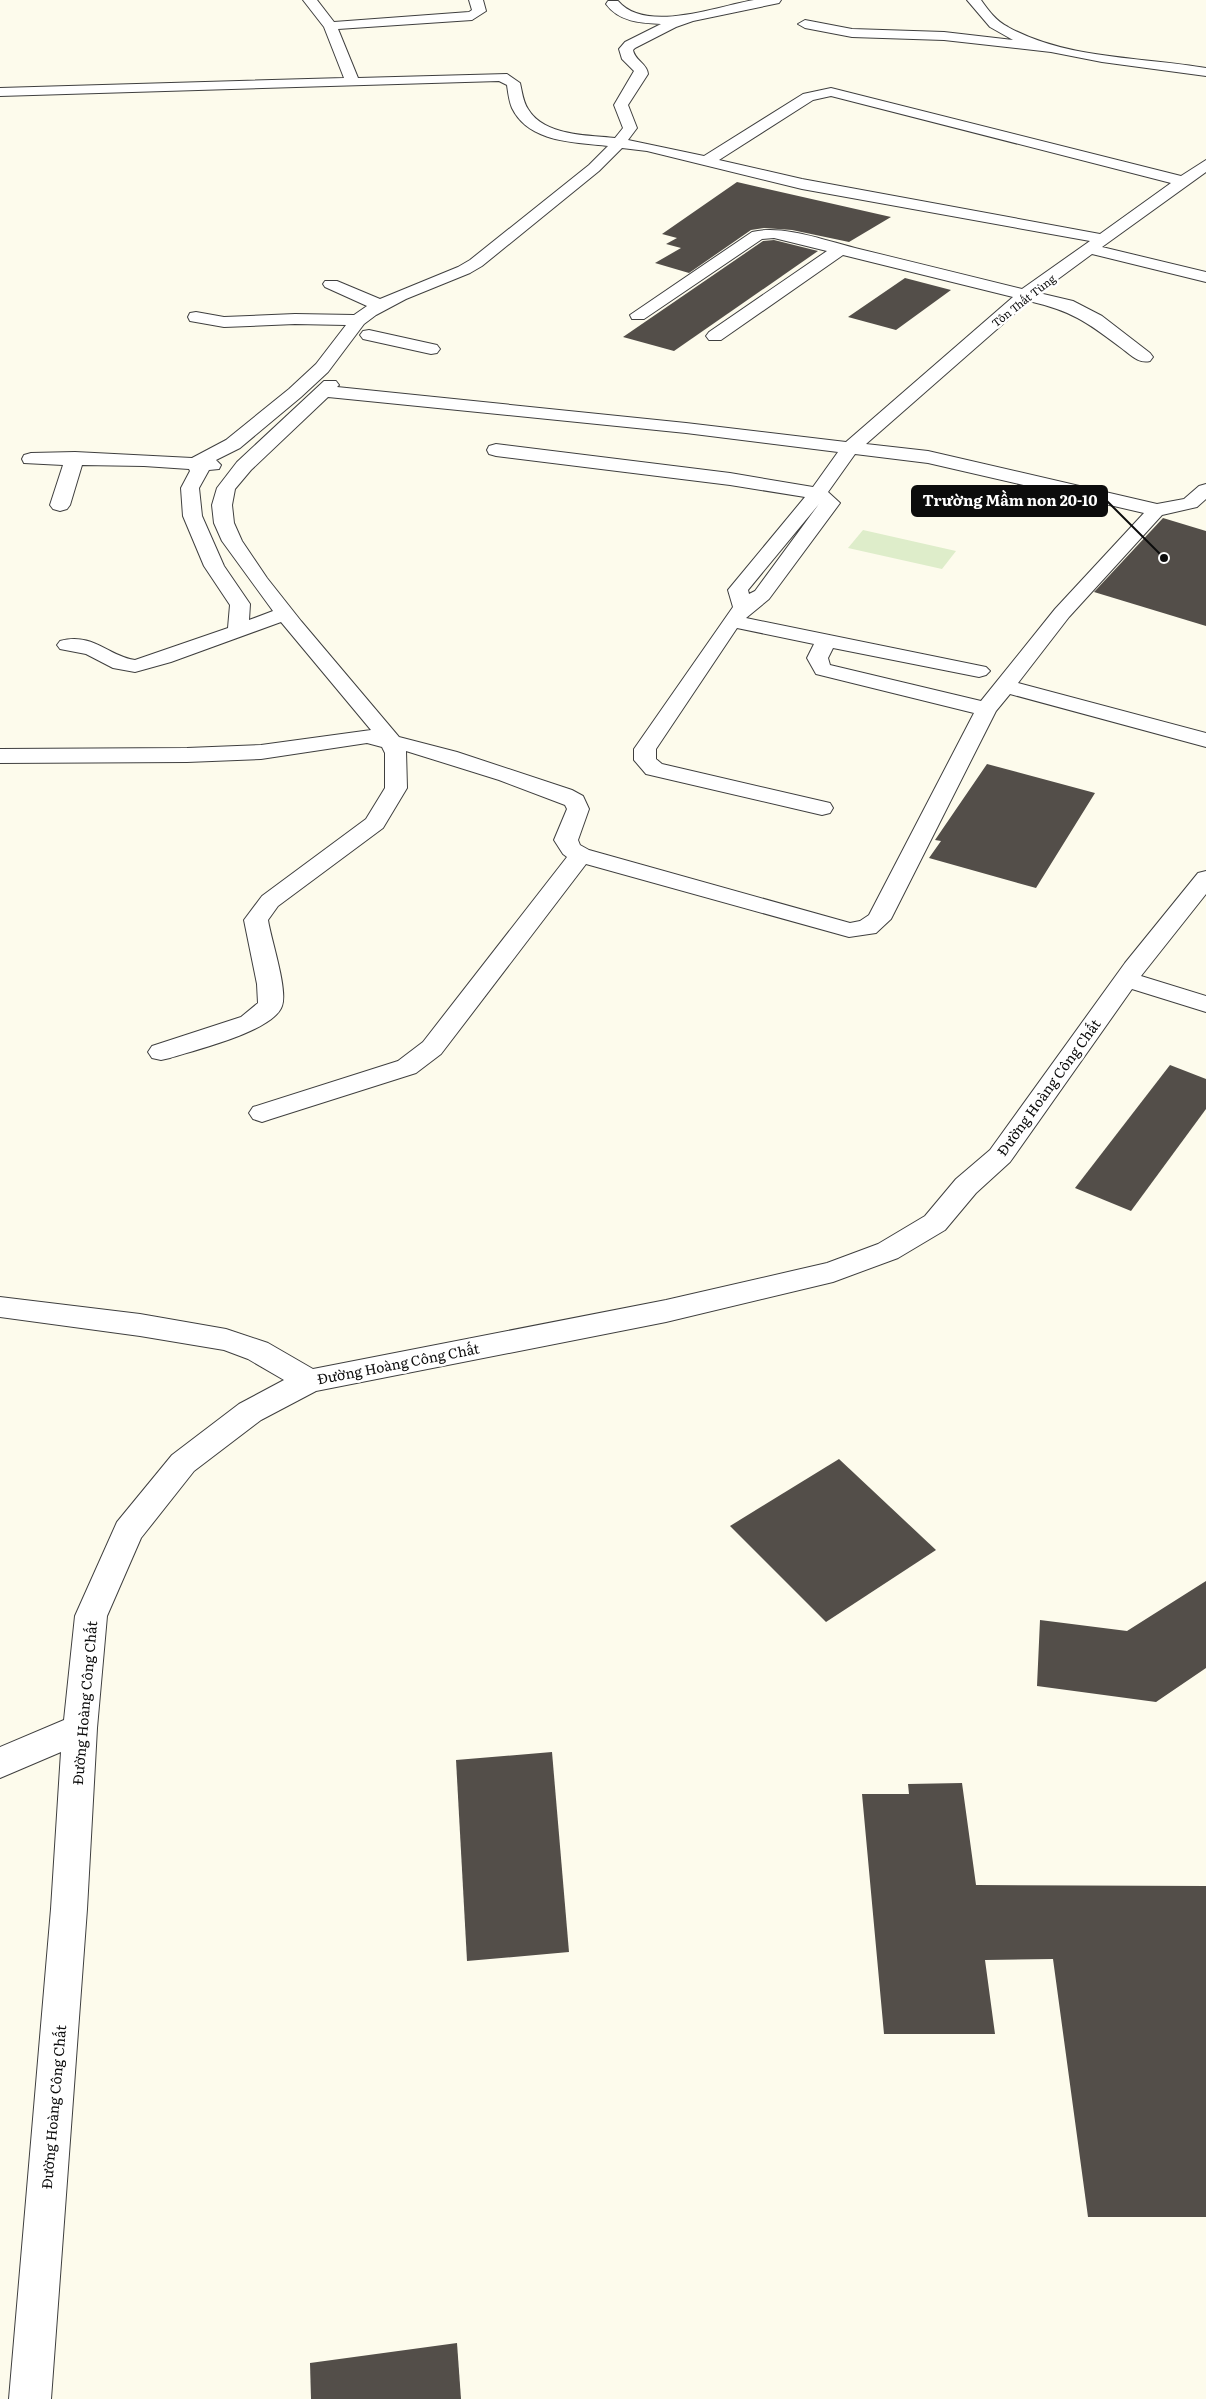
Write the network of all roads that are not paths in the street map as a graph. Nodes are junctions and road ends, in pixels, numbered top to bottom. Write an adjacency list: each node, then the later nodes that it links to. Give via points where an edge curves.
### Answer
1 (310, 0): 8 (street)
2 (476, 0): 8 (street, via 479,11 472,16)
3 (774, 0): 6 (street)
4 (974, 0): 9 (street, via 1003,30)
5 (613, 4): 6 (street, via 619,12 628,15)
6 (682, 20): 13 (street, via 626,49 630,61 641,70 641,74 622,106 630,128)
7 (805, 24): 9 (street, via 852,33 944,36)
8 (330, 26): 11 (street)
9 (1057, 49): 10 (street)
10 (1206, 72)
11 (353, 82): 12 (street); 13 (street, via 502,77 513,83 519,107 535,125 556,135)
12 (0, 92)
13 (619, 144): 14 (street, via 668,151); 22 (street, via 476,263)
14 (706, 161): 16 (street, via 808,96 831,92); 17 (street, via 802,184)
15 (1206, 165): 16 (street, Tôn Thất Tùng)
16 (1183, 181): 17 (street, Tôn Thất Tùng)
17 (1097, 244): 19 (street); 21 (street, Tôn Thất Tùng)
18 (842, 248): 21 (street); 23 (street, via 779,233 758,235); 26 (street)
19 (1206, 277)
20 (332, 284): 22 (street)
21 (1025, 295): 28 (street, via 1081,311 1108,328); 30 (street, Tôn Thất Tùng)
22 (379, 305): 25 (street)
23 (638, 315)
24 (196, 317): 25 (street, via 224,322 295,319)
25 (361, 327): 27 (street); 29 (street); 34 (street, via 295,393 233,444)
26 (715, 336)
27 (431, 349)
28 (1144, 358)
29 (325, 392): 30 (street); 35 (street)
30 (850, 448): 37 (street, Tôn Thất Tùng); 39 (street, via 928,457 1149,507)
31 (496, 450): 37 (street)
32 (75, 458): 33 (street); 34 (street); 38 (street)
33 (31, 459)
34 (195, 464): 35 (street); 42 (street, via 200,472 190,490 192,509 219,578 240,604)
35 (244, 466): 40 (street, via 226,488 222,505 224,523 237,548)
36 (1206, 490): 39 (street, via 1190,503)
37 (818, 493): 41 (street, via 830,503 821,517 762,595)
38 (60, 505)
39 (1153, 511): 46 (street, via 1062,613)
40 (285, 614): 42 (street); 49 (street)
41 (738, 614): 43 (street); 51 (street, via 645,749 645,760 654,769)
42 (238, 631): 44 (street, via 136,666 120,664 91,648)
43 (828, 639): 45 (street); 47 (street, via 816,657 823,670)
44 (67, 645)
45 (979, 671)
46 (1005, 686): 47 (street); 48 (street)
47 (986, 709): 52 (street, via 879,919 867,928 849,930)
48 (1206, 740)
49 (390, 741): 50 (street, via 370,736 261,752 187,756); 52 (street, via 483,767 575,801 578,809 566,840 571,849); 56 (street, via 396,753 396,788 375,823 270,901 256,920 272,989 270,1006 250,1023)
50 (0, 756)
51 (822, 808)
52 (581, 855): 57 (street, via 432,1048 407,1067)
53 (1206, 878): 54 (street, Đường Hoàng Công Chất)
54 (1126, 979): 55 (street); 59 (street, Đường Hoàng Công Chất, via 1000,1156 966,1186 935,1223 888,1251 833,1272 666,1311)
55 (1206, 1004)
56 (161, 1052)
57 (262, 1113)
58 (0, 1307): 59 (street, via 226,1340 258,1351)
59 (309, 1381): 60 (street, Đường Hoàng Công Chất, via 250,1412 183,1463 128,1531 91,1616)
60 (80, 1728): 61 (street); 62 (street, Đường Hoàng Công Chất)
61 (0, 1763)
62 (30, 2399)

